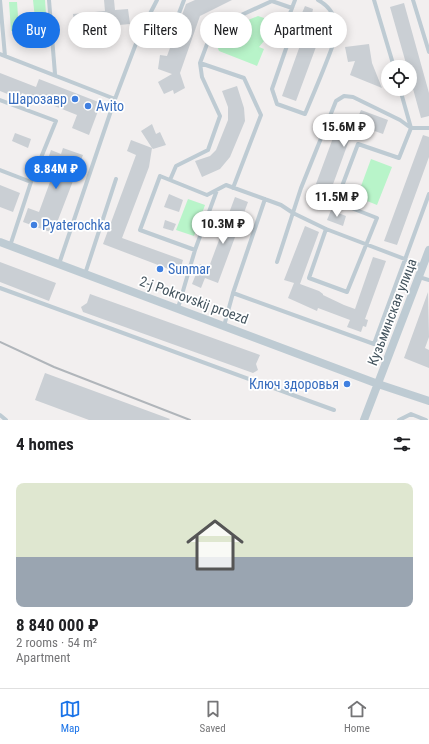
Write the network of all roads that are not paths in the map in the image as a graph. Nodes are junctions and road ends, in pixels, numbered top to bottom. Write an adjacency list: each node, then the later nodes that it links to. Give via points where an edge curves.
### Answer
1 (0, 0): 11 (lane)
2 (48, 0): 17 (lane)
3 (157, 0): 19 (lane, via 140,33)
4 (184, 0): 10 (lane)
5 (295, 0): 9 (lane)
6 (318, 0): 9 (lane, via 326,4 334,15 338,31 305,114 277,104 272,89 289,40 286,24)
7 (374, 0): 15 (lane)
8 (413, 0): 12 (lane)
9 (292, 8): 16 (lane, via 272,1 213,28)
10 (179, 12)
11 (1, 20): 14 (lane)
12 (429, 52)
13 (0, 54): 14 (lane)
14 (5, 56): 17 (lane)
15 (392, 60)
16 (200, 62): 25 (lane, via 202,77 220,116 208,150 176,166); 27 (lane, via 244,78 261,115)
17 (55, 74): 19 (lane)
18 (402, 96): 21 (lane)
19 (115, 99): 40 (lane)
20 (0, 100): 26 (lane, via 56,122)
21 (411, 128): 22 (lane); 31 (lane, via 353,97 344,96 336,101); 34 (lane, via 399,158 358,144 336,202 377,218)
22 (429, 128)
23 (0, 170): 26 (lane)
24 (116, 179): 42 (lane)
25 (170, 180): 28 (lane, via 207,194); 36 (lane, via 160,176 140,230)
26 (31, 182): 35 (lane)
27 (233, 188): 28 (lane, via 226,185); 30 (lane)
28 (217, 190): 36 (lane)
29 (429, 194): 38 (lane)
30 (264, 199): 31 (lane, via 281,204); 46 (lane)
31 (293, 213): 32 (lane); 39 (lane)
32 (326, 229): 34 (lane); 34 (lane, via 309,278 346,292)
33 (0, 242): 35 (street, 2-j Pokrovskij proezd)
34 (366, 245): 38 (lane)
35 (10, 246): 40 (street, 2-j Pokrovskij proezd)
36 (195, 250): 47 (lane)
37 (429, 250): 41 (street, Кузьминская улица)
38 (406, 258): 41 (lane); 46 (lane, via 374,344)
39 (277, 262)
40 (59, 264): 42 (street, 2-j Pokrovskij proezd)
41 (423, 266): 43 (street, Кузьминская улица)
42 (85, 274): 47 (street, 2-j Pokrovskij proezd)
43 (419, 277): 44 (lane); 49 (street, Кузьминская улица)
44 (429, 280)
45 (0, 288): 51 (lane)
46 (233, 293): 48 (lane)
47 (178, 308): 48 (street, 2-j Pokrovskij proezd)
48 (224, 326): 49 (street, 2-j Pokrovskij proezd)
49 (378, 384): 50 (street, 2-j Pokrovskij proezd); 54 (street, Кузьминская улица)
50 (429, 401)
51 (334, 410)
52 (0, 415): 53 (lane)
53 (6, 420)
54 (364, 420)
55 (400, 420): 56 (lane, via 411,414)
56 (426, 420)

